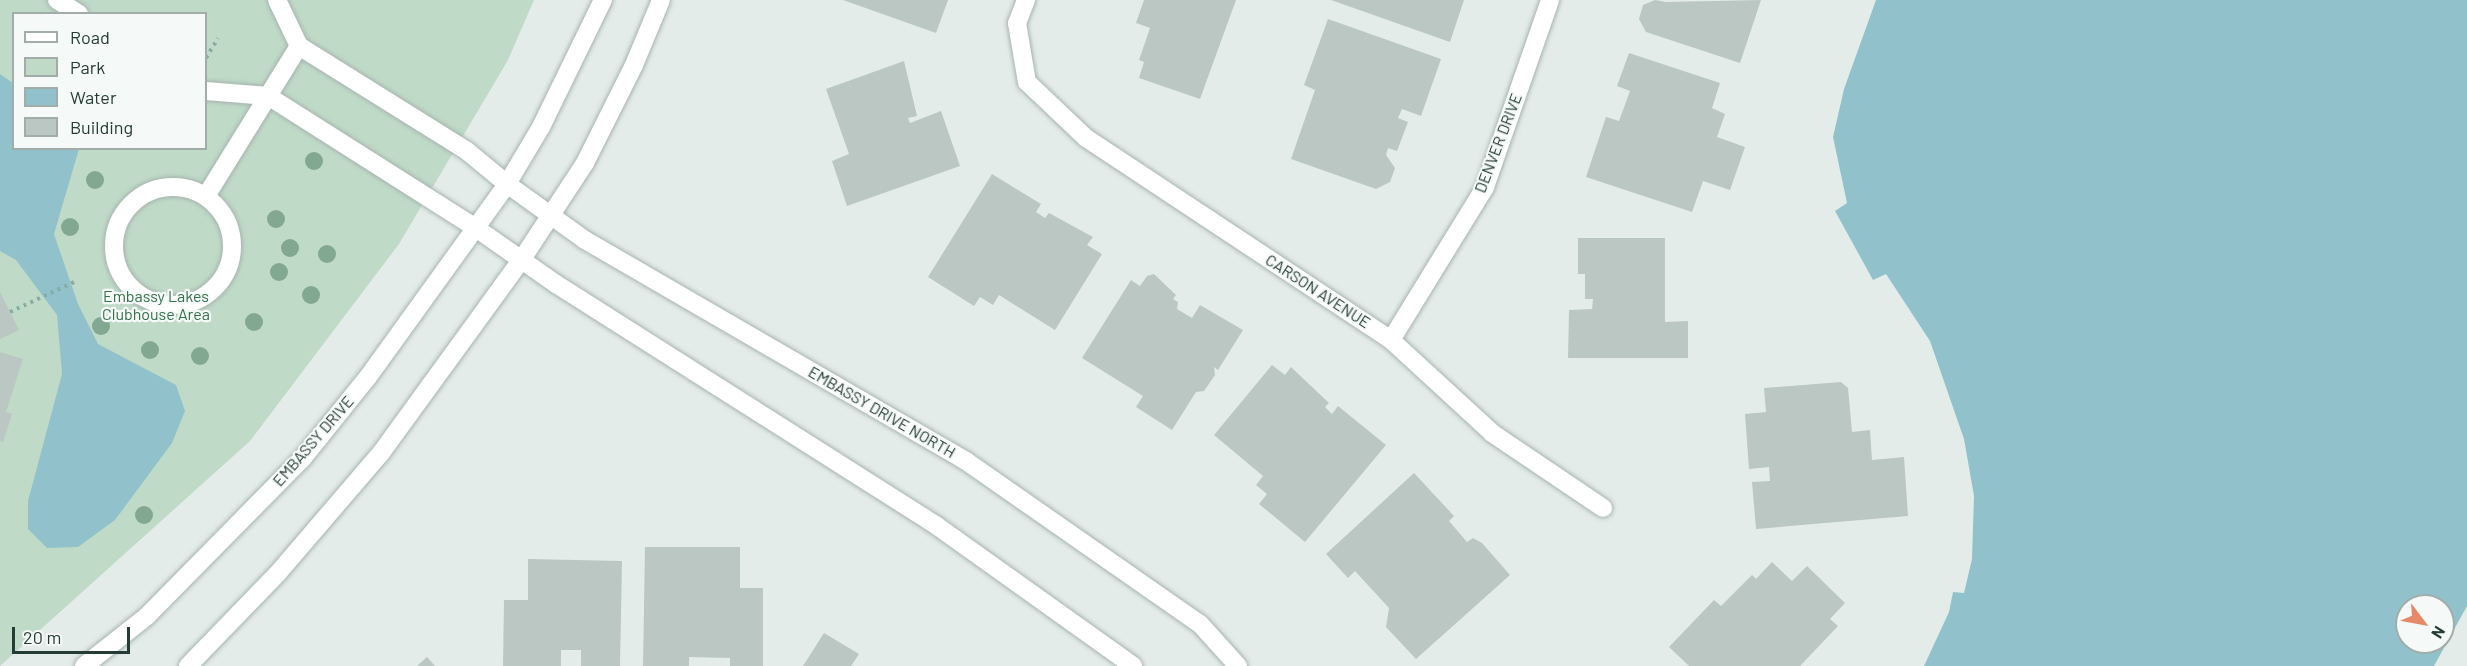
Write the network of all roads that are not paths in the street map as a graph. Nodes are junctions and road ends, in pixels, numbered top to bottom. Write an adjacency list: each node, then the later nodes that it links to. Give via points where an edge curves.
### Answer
1 (57, 0): 7 (street)
2 (277, 0): 8 (street)
3 (603, 0): 11 (street, EMBASSY DRIVE, via 541,127)
4 (662, 0): 13 (street, via 629,75)
5 (1026, 0): 16 (street, CARSON AVENUE, via 1017,23 1027,82 1086,138)
6 (1550, 0): 16 (street, DENVER DRIVE, via 1485,187)
7 (76, 12)
8 (299, 46): 10 (street); 11 (street, EMBASSY DRIVE NORTH, via 467,151)
9 (207, 91): 10 (street)
10 (268, 96): 12 (street); 14 (street)
11 (507, 184): 13 (street, EMBASSY DRIVE NORTH); 14 (street, EMBASSY DRIVE)
12 (206, 196): 12 (street, via 185,187 162,187 140,196 124,213 115,234 115,258 124,279 140,295 161,304 185,304 206,295 223,279 231,257 232,234 222,213)
13 (553, 215): 15 (street); 21 (street, EMBASSY DRIVE NORTH, via 585,240 966,461 1200,624)
14 (476, 228): 15 (street); 18 (street, EMBASSY DRIVE, via 368,377 302,459 147,616)
15 (522, 259): 19 (street, via 381,453 278,573); 20 (street, via 937,526)
16 (1391, 339): 17 (street, CARSON AVENUE, via 1492,433)
17 (1603, 508)
18 (84, 666)
19 (188, 666)
20 (1133, 666)
21 (1238, 666)

